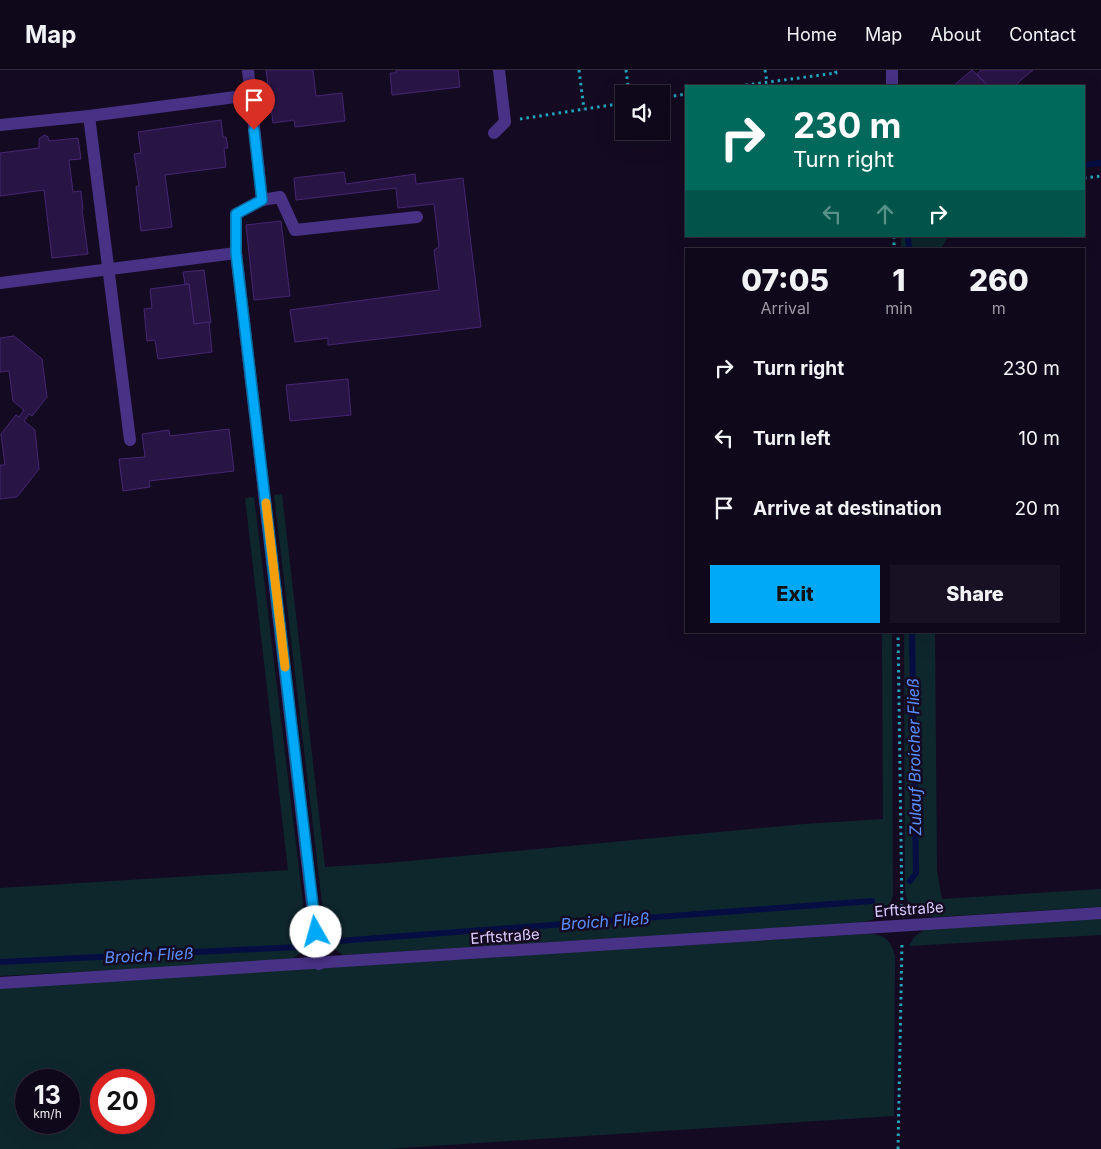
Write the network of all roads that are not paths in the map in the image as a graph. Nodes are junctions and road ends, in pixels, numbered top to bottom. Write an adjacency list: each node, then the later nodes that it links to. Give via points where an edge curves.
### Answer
1 (248, 70): 5 (street)
2 (499, 70): 8 (street, via 505,122)
3 (892, 70): 4 (street)
4 (892, 85)
5 (251, 95): 6 (street); 9 (street)
6 (89, 116): 7 (street); 12 (street)
7 (0, 125)
8 (494, 133)
9 (262, 200): 10 (street, via 280,197 295,230); 11 (street, via 236,214)
10 (418, 217)
11 (236, 253): 12 (street); 16 (street)
12 (107, 270): 13 (street); 14 (street)
13 (0, 282)
14 (130, 440)
15 (1101, 913): 16 (street, Erftstraße)
16 (319, 964): 17 (street, Erftstraße)
17 (0, 983)

